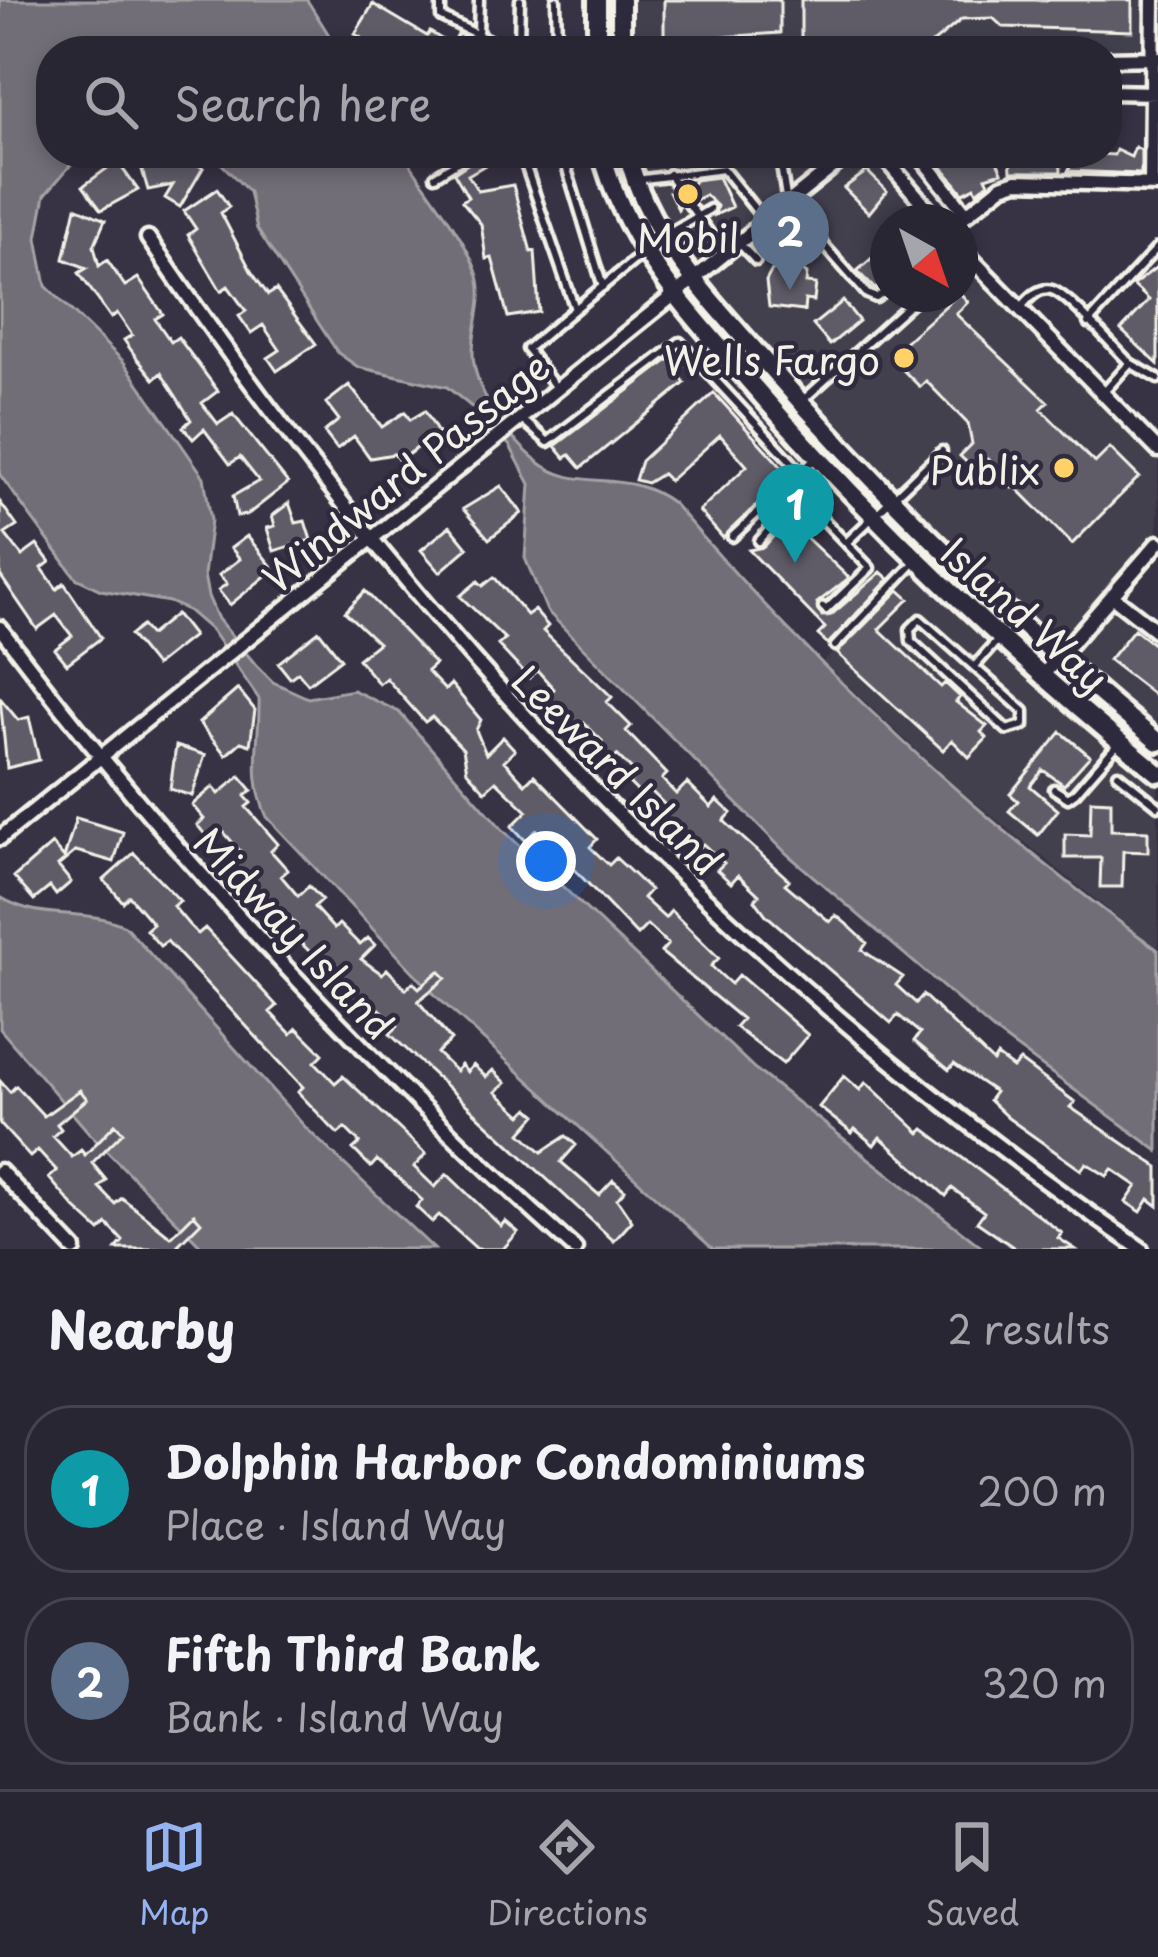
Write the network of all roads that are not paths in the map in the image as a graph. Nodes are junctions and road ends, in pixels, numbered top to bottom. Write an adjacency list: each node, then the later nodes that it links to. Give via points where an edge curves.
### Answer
1 (441, 0): 8 (lane, via 441,16)
2 (479, 0): 8 (lane)
3 (520, 0): 10 (lane)
4 (556, 0): 11 (lane)
5 (597, 0): 12 (street)
6 (621, 0): 13 (street)
7 (1153, 0): 14 (street)
8 (478, 34): 9 (lane)
9 (482, 36)
10 (519, 36)
11 (557, 36)
12 (597, 36)
13 (621, 36)
14 (1157, 58): 15 (street); 17 (street)
15 (1122, 59)
16 (1122, 92): 17 (street)
17 (1157, 93): 30 (street)
18 (448, 168): 28 (lane)
19 (526, 168): 52 (lane)
20 (567, 168): 49 (lane)
21 (607, 168): 45 (street, Island Way)
22 (631, 168): 29 (street, Island Way)
23 (781, 168): 33 (lane)
24 (831, 168): 33 (street, Windward Passage)
25 (893, 168): 34 (street)
26 (928, 168): 35 (street)
27 (669, 174): 29 (lane); 31 (lane); 39 (lane, via 723,169)
28 (435, 176)
29 (634, 181): 41 (street, Island Way)
30 (1155, 185): 36 (street, via 1017,181)
31 (679, 189)
32 (688, 203): 38 (lane)
33 (787, 203): 39 (street, Windward Passage); 51 (lane)
34 (924, 204)
35 (953, 204)
36 (978, 207)
37 (710, 209): 38 (lane)
38 (696, 216): 41 (lane); 44 (lane)
39 (763, 219): 42 (street, Windward Passage)
40 (148, 238): 69 (street, Leeward Island)
41 (663, 238): 48 (street, Island Way)
42 (737, 240): 44 (street, Windward Passage); 46 (lane)
43 (1158, 247): 55 (lane)
44 (724, 252): 48 (street, Windward Passage)
45 (644, 253): 49 (lane); 50 (street, Island Way)
46 (756, 261)
47 (978, 270): 53 (street)
48 (692, 277): 50 (street, Windward Passage); 60 (street, Island Way)
49 (603, 286): 52 (lane)
50 (673, 292): 58 (street, Windward Passage); 64 (street, Island Way)
51 (870, 295)
52 (575, 310): 58 (lane, via 526,349)
53 (1017, 311): 55 (lane, via 1053,290); 59 (street)
54 (901, 312): 60 (lane)
55 (1087, 324): 56 (lane)
56 (1130, 363): 57 (lane); 59 (lane)
57 (1158, 379)
58 (556, 388): 61 (street, Windward Passage)
59 (1100, 396): 62 (street)
60 (800, 402): 66 (street, Island Way)
61 (516, 420): 65 (lane, via 548,442 680,342); 69 (street, Windward Passage)
62 (1158, 450)
63 (942, 452): 66 (lane)
64 (817, 456): 65 (lane); 67 (street, Island Way)
65 (801, 472): 68 (lane)
66 (891, 499): 67 (lane); 80 (street, Island Way)
67 (873, 516): 71 (lane); 73 (street, Island Way)
68 (732, 537)
69 (368, 539): 85 (street, Windward Passage); 94 (street, Leeward Island, via 554,752 759,950 984,1137)
70 (759, 541): 71 (lane, via 800,495)
71 (846, 542): 75 (lane, via 871,568)
72 (1158, 543): 74 (street)
73 (916, 560): 78 (street, Island Way); 79 (lane)
74 (1112, 596): 77 (street); 80 (street)
75 (823, 607)
76 (0, 628): 85 (street, Midway Island)
77 (1158, 632)
78 (1000, 638): 81 (lane); 82 (street, Island Way)
79 (835, 646)
80 (1057, 658): 82 (street); 84 (street, Island Way)
81 (975, 666): 81 (lane, via 926,620 910,629 911,641 997,722 1019,730 1024,711)
82 (1042, 676): 83 (street, Island Way)
83 (1119, 742): 87 (street, Island Way); 88 (lane, via 1075,794)
84 (1158, 742)
85 (99, 757): 90 (street, Windward Passage); 93 (street, Midway Island, via 284,970)
86 (1118, 773): 89 (lane)
87 (1158, 773)
88 (1054, 789)
89 (1158, 806)
90 (0, 838)
91 (0, 1171): 92 (street)
92 (74, 1249)
93 (575, 1249)
94 (1141, 1249)

